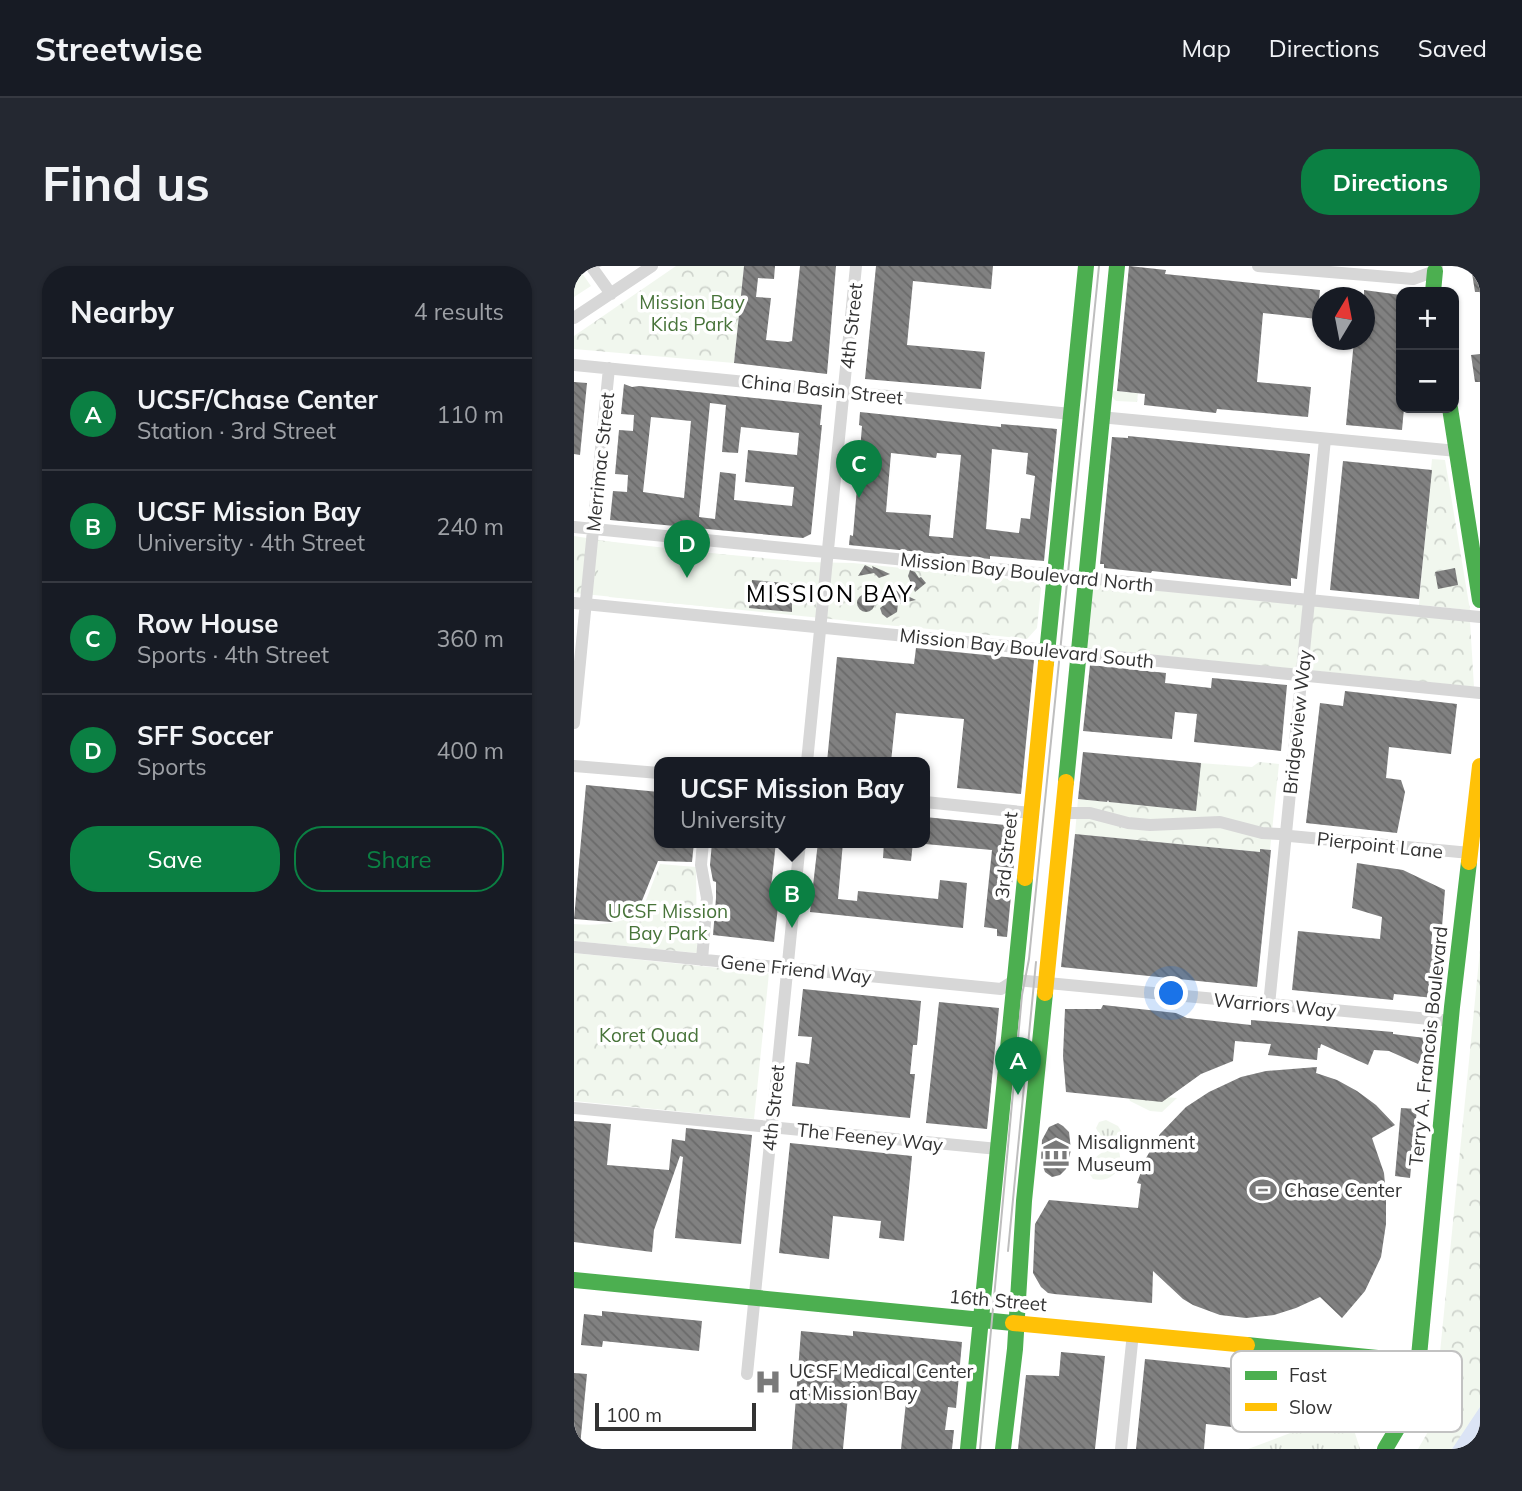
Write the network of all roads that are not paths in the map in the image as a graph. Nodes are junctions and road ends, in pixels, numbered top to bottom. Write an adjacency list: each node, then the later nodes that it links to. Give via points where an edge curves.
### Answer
1 (591, 266): 9 (street)
2 (652, 266): 9 (street)
3 (856, 266): 13 (street, 4th Street)
4 (1086, 266): 15 (main road, 3rd Street)
5 (1117, 266): 16 (main road)
6 (1258, 266): 7 (street, via 1413,279)
7 (1436, 269): 8 (main road)
8 (1434, 287)
9 (611, 295): 10 (street)
10 (574, 318)
11 (574, 365): 12 (street, China Basin Street)
12 (609, 368): 13 (street, China Basin Street); 20 (street, Merrimac Street)
13 (844, 392): 15 (street, China Basin Street); 21 (street, 4th Street)
14 (1451, 413): 18 (main road)
15 (1071, 414): 22 (main road, 3rd Street)
16 (1100, 417): 17 (street); 23 (main road)
17 (1325, 439): 18 (street); 24 (street, Bridgeview Way)
18 (1457, 451): 25 (main road)
19 (574, 527): 20 (street, Mission Bay Boulevard North)
20 (593, 529): 21 (street, Mission Bay Boulevard North); 26 (street, Merrimac Street)
21 (828, 552): 22 (street, Mission Bay Boulevard North); 28 (street, 4th Street)
22 (1055, 575): 23 (street, Mission Bay Boulevard North); 29 (main road, 3rd Street)
23 (1086, 578): 24 (street, Mission Bay Boulevard North); 30 (main road)
24 (1309, 600): 27 (street, Mission Bay Boulevard North); 31 (street, Bridgeview Way)
25 (1480, 600)
26 (580, 603): 28 (street, Mission Bay Boulevard South); 33 (street, Merrimac Street)
27 (1480, 617)
28 (821, 627): 29 (street, Mission Bay Boulevard South); 34 (street, 4th Street)
29 (1048, 650): 30 (street, Mission Bay Boulevard South); 39 (main road, 3rd Street)
30 (1079, 653): 31 (street, Mission Bay Boulevard South); 40 (main road)
31 (1302, 675): 32 (street, Mission Bay Boulevard South); 49 (street, Bridgeview Way)
32 (1480, 693)
33 (574, 723)
34 (808, 757)
35 (574, 766): 37 (street)
36 (1480, 766): 43 (main road, Terry A. Francois Boulevard)
37 (654, 773)
38 (930, 803): 39 (street)
39 (1031, 813): 47 (main road, 3rd Street)
40 (1063, 813): 43 (street, Pierpoint Lane, via 1090,813 1150,825 1220,822 1262,833); 48 (main road)
41 (703, 848): 45 (street, via 707,898)
42 (799, 848): 46 (street, 4th Street)
43 (1470, 853): 50 (main road, Terry A. Francois Boulevard)
44 (574, 947): 45 (street, Gene Friend Way)
45 (702, 960): 46 (street, Gene Friend Way)
46 (787, 968): 47 (street, Gene Friend Way, via 1001,989); 52 (street, 4th Street)
47 (1015, 980): 48 (street, Warriors Way); 53 (main road, 3rd Street)
48 (1046, 983): 49 (street, Warriors Way); 57 (main road)
49 (1269, 1005): 50 (street, Warriors Way)
50 (1451, 1021): 60 (main road, Terry A. Francois Boulevard)
51 (574, 1108): 52 (street, The Feeney Way)
52 (771, 1127): 53 (street, The Feeney Way); 55 (street, 4th Street)
53 (998, 1149): 56 (main road, 3rd Street)
54 (574, 1280): 55 (main road, 16th Street)
55 (755, 1298): 56 (main road, 16th Street); 61 (street, 4th Street)
56 (981, 1320): 57 (main road, 16th Street); 63 (main road, 3rd Street)
57 (1016, 1324): 58 (main road, 16th Street); 64 (main road)
58 (1133, 1333): 59 (main road, 16th Street); 65 (street)
59 (1310, 1351)
60 (1419, 1351)
61 (747, 1374)
62 (1395, 1432): 66 (main road, Terry A. Francois Boulevard)
63 (968, 1449)
64 (1003, 1449)
65 (1121, 1449)
66 (1385, 1449)

